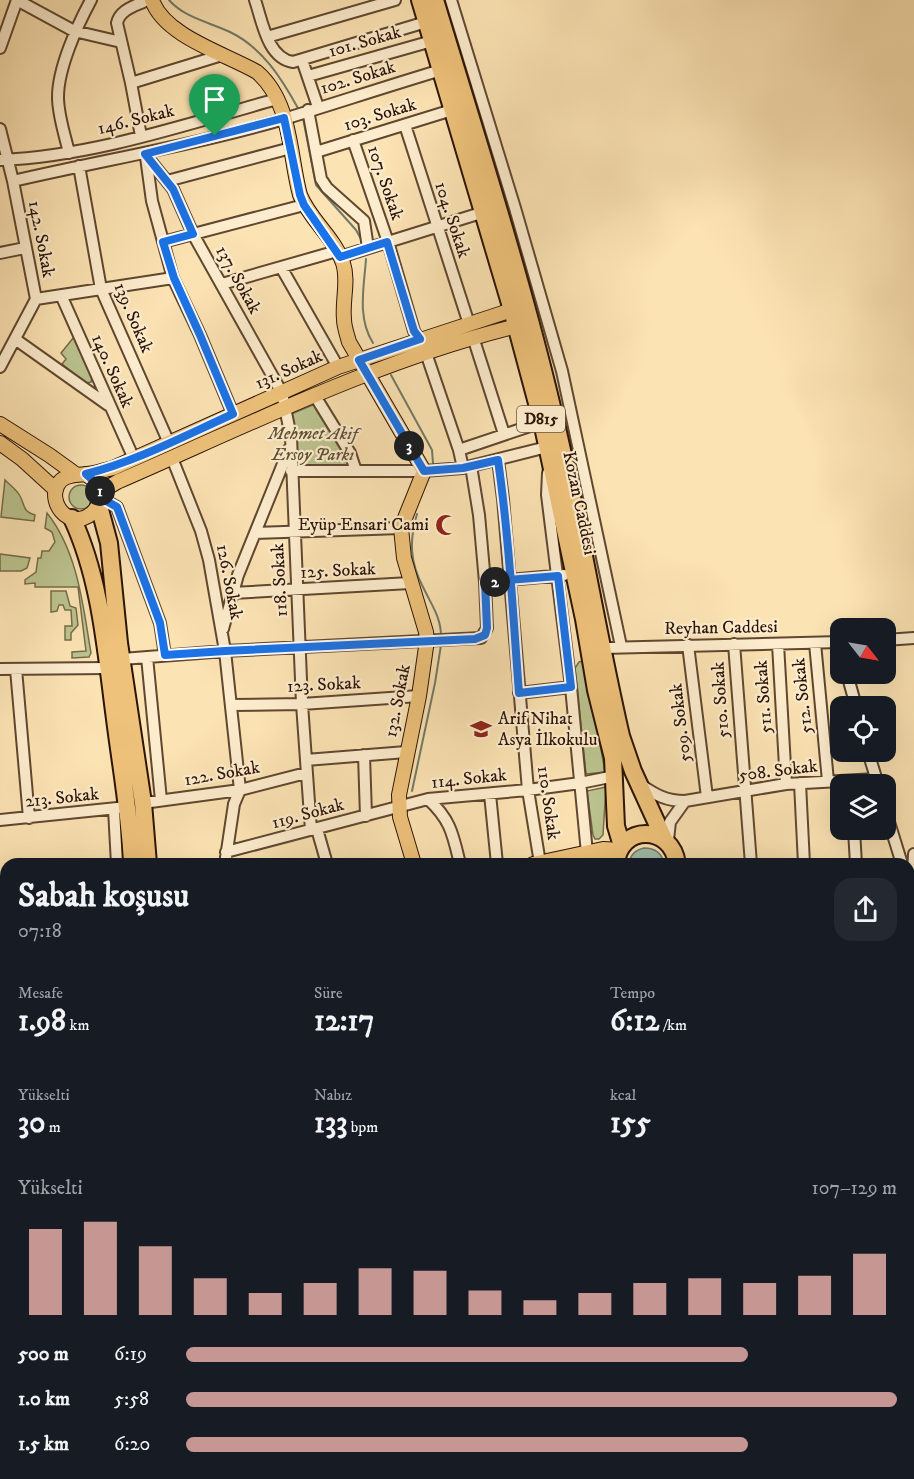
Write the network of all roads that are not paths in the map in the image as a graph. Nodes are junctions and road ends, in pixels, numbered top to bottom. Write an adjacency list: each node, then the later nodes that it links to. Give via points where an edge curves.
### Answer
1 (17, 0): 12 (street); 16 (street)
2 (91, 0): 12 (street)
3 (147, 0): 15 (street, via 118,16)
4 (152, 0): 17 (main road, via 161,18)
5 (255, 0): 13 (street)
6 (395, 0): 10 (street)
7 (420, 0): 11 (highway, Kozan Caddesi / D815)
8 (435, 0): 109 (highway, Kozan Caddesi / D815, via 537,346 573,496)
9 (451, 0): 107 (street, via 562,371)
10 (364, 4): 13 (street)
11 (426, 22): 14 (highway, Kozan Caddesi / D815); 18 (street)
12 (74, 31): 15 (street); 32 (street, via 58,96)
13 (267, 37): 18 (street, via 283,58)
14 (432, 41): 19 (highway, Kozan Caddesi / D815); 20 (street, 101. Sokak)
15 (121, 42): 21 (street)
16 (0, 48)
17 (222, 55): 21 (street); 22 (main road, via 257,72)
18 (302, 60): 20 (street)
19 (441, 70): 23 (street, 102. Sokak); 24 (highway, Kozan Caddesi / D815)
20 (308, 76): 23 (street)
21 (131, 83): 28 (street)
22 (277, 99): 25 (main road); 28 (street, 146. Sokak)
23 (313, 109): 25 (street, 102. Sokak); 31 (street)
24 (452, 111): 26 (street, 103. Sokak); 39 (highway, Kozan Caddesi / D815)
25 (284, 118): 30 (main road); 33 (street, 146. Sokak)
26 (405, 125): 29 (street, 103. Sokak); 40 (street, 104. Sokak)
27 (0, 129): 34 (street, 142. Sokak)
28 (141, 136): 32 (street, 146. Sokak)
29 (353, 140): 31 (street, 103. Sokak); 43 (street, 107. Sokak)
30 (291, 148): 37 (street); 38 (main road)
31 (316, 152): 44 (street, via 321,179 327,188 364,221)
32 (69, 153): 34 (street, 146. Sokak)
33 (145, 154): 35 (street, 146. Sokak); 37 (street, 137. Sokak); 42 (street)
34 (4, 160): 36 (street, 142. Sokak)
35 (79, 165): 36 (street, 146. Sokak); 51 (street, 139. Sokak)
36 (13, 181): 45 (street, 142. Sokak)
37 (167, 181): 41 (street, 137. Sokak)
38 (304, 205): 41 (street); 47 (main road)
39 (484, 212): 40 (street); 54 (highway, Kozan Caddesi / D815)
40 (437, 228): 43 (street); 55 (street, 104. Sokak)
41 (193, 234): 42 (street); 50 (street, 137. Sokak)
42 (163, 242): 49 (street)
43 (387, 242): 44 (street); 57 (street, 107. Sokak, via 414,331)
44 (368, 248): 47 (street)
45 (25, 249): 46 (street); 53 (street, 142. Sokak)
46 (0, 253)
47 (339, 254): 48 (street); 59 (main road, via 346,280 345,327)
48 (281, 267): 50 (street); 61 (street)
49 (174, 278): 51 (street); 67 (street)
50 (222, 284): 63 (street, 137. Sokak)
51 (101, 289): 52 (street); 72 (street, 139. Sokak)
52 (61, 295): 53 (street); 65 (street, 140. Sokak)
53 (36, 299): 56 (street, 142. Sokak)
54 (515, 318): 55 (main road, 131. Sokak); 68 (highway, Kozan Caddesi / D815)
55 (471, 330): 57 (main road, 131. Sokak); 58 (main road); 70 (street, 104. Sokak)
56 (15, 339): 60 (street, 142. Sokak); 65 (street)
57 (420, 339): 59 (main road, 131. Sokak)
58 (426, 353): 62 (main road); 74 (street)
59 (359, 360): 61 (main road, 131. Sokak); 62 (main road)
60 (0, 367)
61 (338, 367): 63 (main road, 131. Sokak)
62 (367, 374): 64 (main road); 82 (main road)
63 (282, 393): 66 (street, 118. Sokak); 67 (main road, 131. Sokak)
64 (315, 396): 66 (main road); 81 (street, via 350,453)
65 (110, 406): 77 (street, 140. Sokak)
66 (286, 408): 73 (street, 118. Sokak); 76 (main road)
67 (233, 414): 72 (main road, 131. Sokak)
68 (542, 422): 70 (street); 75 (highway, Kozan Caddesi / D815)
69 (0, 424): 83 (main road)
70 (504, 434): 74 (street)
71 (0, 443): 84 (main road)
72 (169, 443): 77 (main road, 131. Sokak)
73 (291, 444): 80 (street, 118. Sokak); 89 (street)
74 (459, 450): 79 (street)
75 (548, 451): 78 (street); 90 (highway, Kozan Caddesi / D815)
76 (172, 458): 85 (main road, via 117,482); 98 (street, 126. Sokak, via 206,547)
77 (134, 459): 83 (main road, 131. Sokak, via 113,468)
78 (498, 460): 79 (street); 91 (street, 110. Sokak)
79 (467, 467): 82 (street); 92 (street, via 479,515)
80 (291, 471): 81 (street); 88 (street, 118. Sokak)
81 (356, 471): 82 (street)
82 (424, 471): 87 (main road, 132. Sokak)
83 (80, 474): 84 (main road, via 63,479); 85 (main road, via 97,484)
84 (56, 490): 86 (main road, via 56,503)
85 (100, 498): 86 (main road, via 88,517); 111 (street, via 117,507 121,516 160,623); 113 (highway, via 109,543)
86 (72, 518): 113 (highway, via 85,548)
87 (401, 528): 88 (street); 93 (main road, 132. Sokak)
88 (294, 532): 89 (street); 94 (street, 118. Sokak)
89 (255, 533): 95 (street)
90 (566, 575): 91 (street); 96 (highway, Kozan Caddesi / D815); 97 (street)
91 (511, 581): 92 (street); 117 (street, 110. Sokak)
92 (485, 582): 101 (street, via 485,635 467,640)
93 (410, 583): 94 (street, 125. Sokak); 101 (main road, 132. Sokak)
94 (297, 590): 95 (street, 125. Sokak); 108 (street, 118. Sokak)
95 (232, 592): 98 (street)
96 (584, 619): 97 (street); 125 (highway, Kozan Caddesi / D815)
97 (564, 624): 116 (street)
98 (222, 632): 110 (street, 126. Sokak)
99 (914, 638): 100 (street)
100 (896, 639)
101 (432, 640): 108 (street); 118 (main road, 132. Sokak)
102 (815, 643): 104 (street, Reyhan Caddesi); 105 (street, Reyhan Caddesi); 126 (street, 512. Sokak)
103 (734, 644): 104 (street, Reyhan Caddesi); 106 (street, Reyhan Caddesi); 133 (street, 510. Sokak)
104 (777, 644): 130 (street, 511. Sokak)
105 (830, 644)
106 (688, 645): 107 (street, Reyhan Caddesi); 135 (street, 509. Sokak)
107 (621, 646): 109 (street, Reyhan Caddesi)
108 (300, 647): 110 (street); 119 (street, 118. Sokak)
109 (603, 648): 129 (highway, Kozan Caddesi / D815, via 621,736)
110 (225, 651): 111 (street); 120 (street, 126. Sokak)
111 (165, 655): 112 (street)
112 (147, 657): 113 (street); 137 (street)
113 (115, 663): 115 (street); 139 (highway)
114 (0, 669): 115 (street)
115 (16, 669): 142 (street)
116 (571, 687): 117 (street); 127 (street)
117 (519, 693): 132 (street, 110. Sokak)
118 (419, 696): 119 (street, 123. Sokak); 121 (main road, 132. Sokak)
119 (302, 704): 120 (street, 123. Sokak); 123 (street, 118. Sokak)
120 (231, 705): 131 (street, 126. Sokak)
121 (406, 752): 122 (street); 140 (main road, 132. Sokak)
122 (364, 755): 123 (street); 141 (street)
123 (306, 760): 124 (street, 118. Sokak)
124 (306, 772): 131 (street, 122. Sokak); 144 (street, 118. Sokak, via 311,830)
125 (615, 776): 127 (street, 114. Sokak); 149 (highway, Kozan Caddesi / D815)
126 (828, 781): 128 (street, 508. Sokak)
127 (580, 783): 132 (street, 114. Sokak); 159 (street)
128 (800, 783): 130 (street, 508. Sokak); 162 (street)
129 (639, 784): 138 (street, via 660,798); 147 (highway, Kozan Caddesi / D815)
130 (786, 784): 133 (street, 508. Sokak)
131 (240, 790): 137 (street, 122. Sokak); 148 (street)
132 (528, 790): 134 (street, 114. Sokak); 158 (street, 110. Sokak)
133 (744, 791): 135 (street, 508. Sokak); 161 (street, 510. Sokak)
134 (490, 794): 136 (street, 114. Sokak); 157 (street)
135 (707, 797): 138 (street, 508. Sokak)
136 (428, 799): 140 (street, 114. Sokak); 156 (street, via 447,820)
137 (161, 800): 139 (street, 122. Sokak)
138 (685, 801): 147 (street, via 670,822)
139 (128, 806): 142 (street, 213. Sokak); 150 (street); 151 (highway); 152 (highway)
140 (398, 807): 141 (street, 119. Sokak); 155 (main road, 132. Sokak)
141 (366, 816): 144 (street, 119. Sokak)
142 (29, 818): 143 (street, 213. Sokak)
143 (0, 820)
144 (317, 829): 148 (street, 119. Sokak); 154 (street, 118. Sokak)
145 (855, 840): 163 (street)
146 (895, 840): 164 (street)
147 (666, 841): 149 (highway, via 654,834 643,834 633,837); 160 (highway, Kozan Caddesi)
148 (226, 852): 153 (street)
149 (619, 854): 159 (highway)
150 (118, 858)
151 (132, 858)
152 (146, 858)
153 (226, 858)
154 (325, 858)
155 (412, 858)
156 (459, 858)
157 (496, 858)
158 (536, 858)
159 (591, 858)
160 (676, 858)
161 (750, 858)
162 (804, 858)
163 (856, 858)
164 (900, 858)

